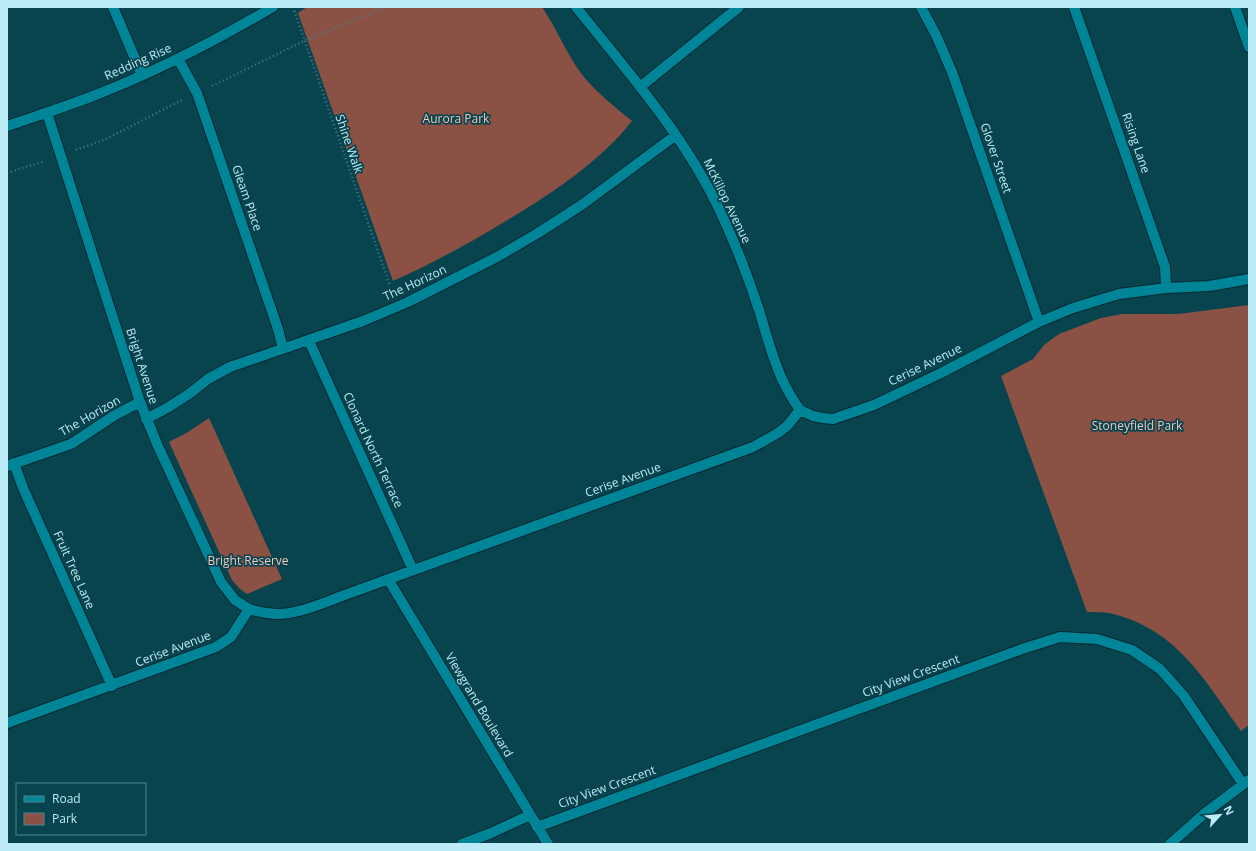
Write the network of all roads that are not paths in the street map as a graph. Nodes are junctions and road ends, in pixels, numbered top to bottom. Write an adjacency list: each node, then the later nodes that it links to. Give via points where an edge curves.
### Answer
1 (113, 7): 10 (street)
2 (273, 7): 9 (street, Redding Rise)
3 (576, 7): 11 (street, McKillop Avenue)
4 (739, 7): 11 (street)
5 (921, 7): 17 (street, Glover Street, via 952,72)
6 (1074, 7): 16 (street, Rising Lane, via 1165,267)
7 (1235, 7): 8 (street)
8 (1249, 47)
9 (178, 59): 10 (street, Redding Rise); 19 (street, Gleam Place, via 197,93)
10 (142, 75): 12 (street, Redding Rise)
11 (640, 87): 14 (street, McKillop Avenue)
12 (47, 113): 13 (street, Redding Rise); 20 (street, Bright Avenue)
13 (7, 126)
14 (676, 135): 18 (street, The Horizon, via 538,234 408,302); 21 (street, McKillop Avenue, via 720,211 736,247 781,378)
15 (1249, 279): 16 (street, Cerise Avenue, via 1209,286)
16 (1166, 288): 17 (street, Cerise Avenue, via 1119,294)
17 (1039, 322): 21 (street, Cerise Avenue, via 874,405 833,419 813,416)
18 (309, 341): 19 (street, The Horizon); 24 (street, Clonard North Terrace)
19 (283, 349): 22 (street, The Horizon, via 230,367)
20 (140, 402): 22 (street, Bright Avenue); 23 (street, The Horizon, via 71,444)
21 (800, 410): 24 (street, Cerise Avenue, via 787,426 753,447)
22 (146, 419): 26 (street, Bright Avenue, via 221,582 235,600)
23 (11, 464): 27 (street, Fruit Tree Lane)
24 (413, 570): 25 (street, Cerise Avenue)
25 (388, 579): 26 (street, Cerise Avenue, via 293,612 266,614); 30 (street, Viewgrand Boulevard)
26 (249, 609): 27 (street, Cerise Avenue, via 231,637 216,647)
27 (112, 686): 28 (street, Cerise Avenue)
28 (7, 723)
29 (1246, 782): 31 (street, City View Crescent, via 1184,696 1160,669 1132,650 1097,639 1060,637); 34 (street)
30 (530, 814): 31 (street, Viewgrand Boulevard); 32 (street, via 491,834)
31 (537, 827): 33 (street, Viewgrand Boulevard)
32 (462, 844)
33 (548, 844)
34 (1170, 844)

